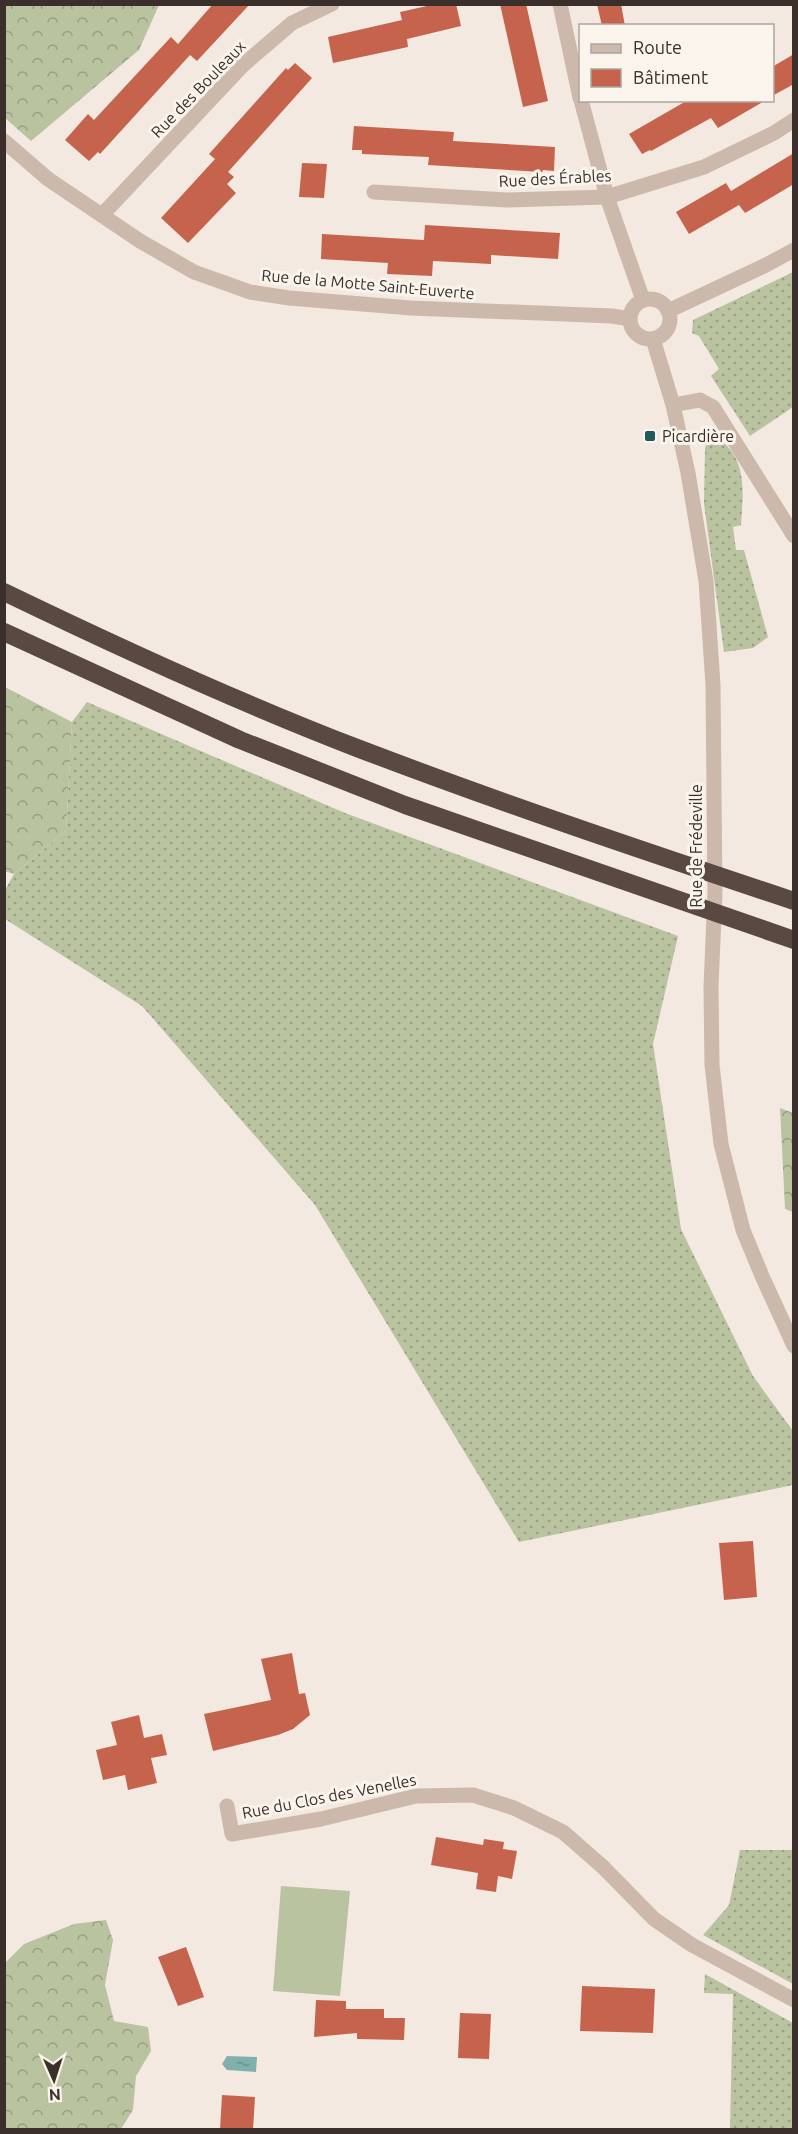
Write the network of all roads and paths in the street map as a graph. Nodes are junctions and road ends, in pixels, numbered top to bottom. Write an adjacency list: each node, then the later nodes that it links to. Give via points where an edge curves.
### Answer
1 (332, 4): 9 (street, Rue des Bouleaux, via 292,23 242,66)
2 (560, 4): 3 (street)
3 (579, 90)
4 (582, 102): 8 (street)
5 (794, 120): 8 (street, Rue des Érables, via 704,168)
6 (4, 141): 9 (street, Rue de la Motte Saint-Euverte, via 48,179)
7 (374, 192): 8 (street, Rue des Érables, via 506,200)
8 (607, 197): 11 (street)
9 (102, 214): 13 (street, Rue de la Motte Saint-Euverte, via 194,272 250,292 411,308)
10 (794, 250): 12 (street)
11 (643, 300): 12 (street, via 658,301); 13 (street, via 634,306)
12 (668, 311): 14 (street, via 668,328)
13 (630, 319): 14 (street, via 634,332)
14 (652, 339): 15 (street, Rue de Frédeville)
15 (673, 405): 16 (street, via 700,400 714,408); 21 (street, Rue de Frédeville, via 706,581 713,685 712,1065 721,1144 743,1230)
16 (794, 536)
17 (4, 592): 19 (highway, via 236,699 355,748)
18 (4, 632): 20 (highway, via 240,740 405,805)
19 (794, 901)
20 (794, 940)
21 (794, 1346)
22 (227, 1806): 23 (street, Rue du Clos des Venelles, via 232,1834 321,1819 416,1796 473,1795 514,1808 563,1832 654,1919 692,1945)
23 (794, 2000)

